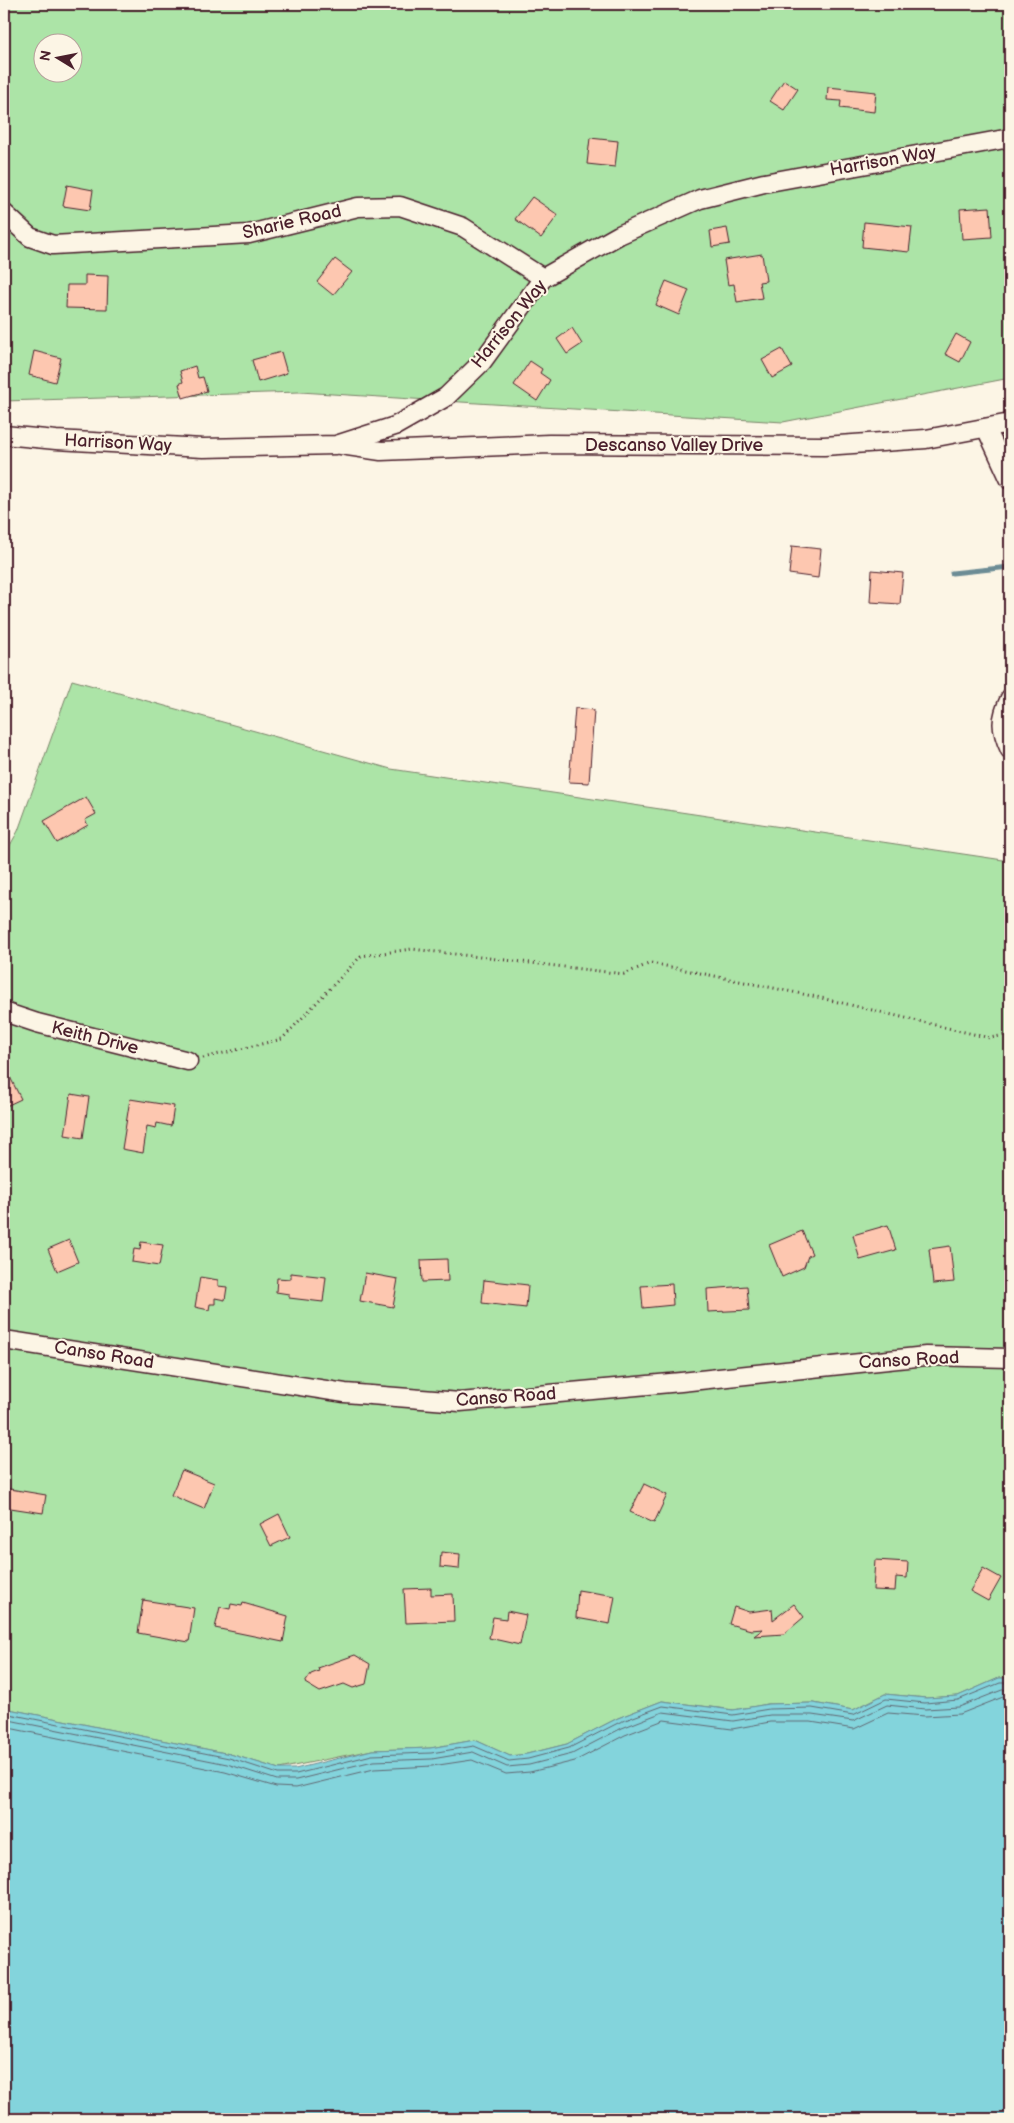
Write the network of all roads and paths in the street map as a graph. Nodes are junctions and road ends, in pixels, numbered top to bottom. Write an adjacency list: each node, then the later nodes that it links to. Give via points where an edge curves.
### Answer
1 (1010, 138): 3 (street, Harrison Way, via 764,183 700,199 619,235)
2 (4, 213): 3 (street, Sharie Road, via 30,237 53,245 249,234 358,207 400,206 463,227)
3 (543, 278): 7 (street, Harrison Way, via 482,362 446,397 395,426)
4 (1010, 423): 5 (street, Descanso Valley Drive)
5 (986, 428): 7 (street, Descanso Valley Drive, via 926,439 824,446 549,444 381,451); 8 (street)
6 (4, 435): 7 (street, Harrison Way, via 203,448)
7 (336, 445)
8 (1010, 480)
9 (1010, 698): 10 (street, via 1002,715 1002,733)
10 (1010, 750)
11 (4, 1012): 13 (street, Keith Drive)
12 (1010, 1034): 13 (path, via 990,1038 817,997 651,963 624,974 412,949 361,956 282,1039)
13 (188, 1061)
14 (4, 1340): 15 (street, Canso Road, via 345,1393 460,1402 926,1356)
15 (1010, 1358)

